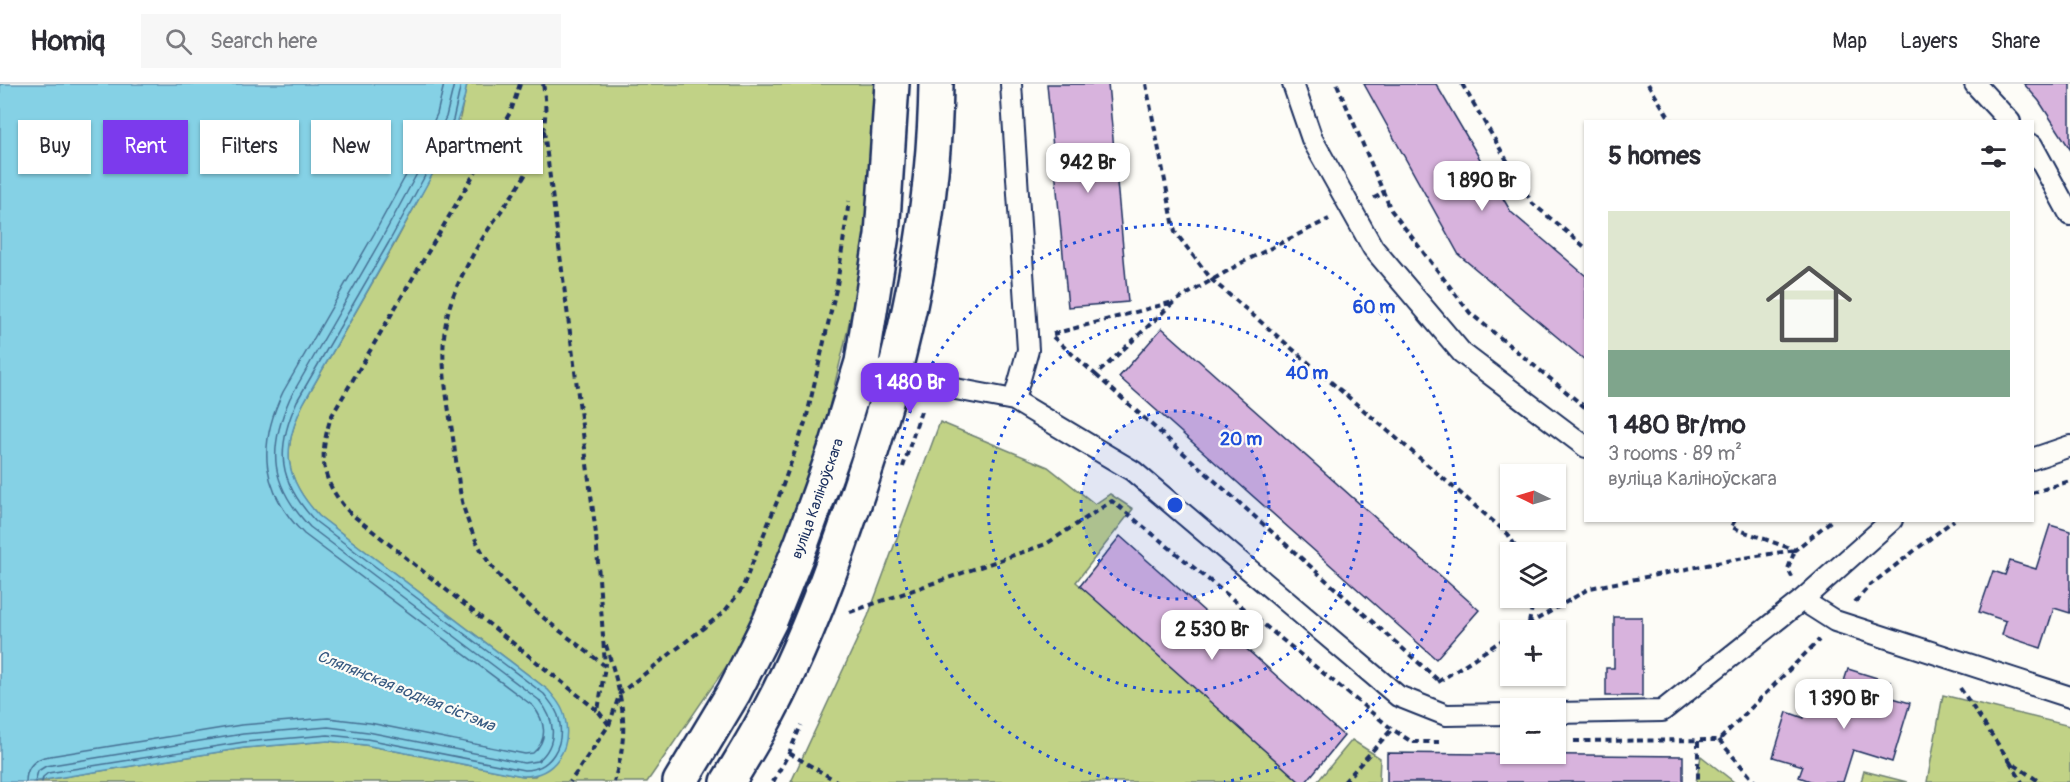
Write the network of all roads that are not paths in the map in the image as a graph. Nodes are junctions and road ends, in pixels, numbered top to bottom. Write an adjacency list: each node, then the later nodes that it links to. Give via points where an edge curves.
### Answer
1 (892, 84): 9 (main road, вуліца Каліноўскага, via 882,235)
2 (936, 84): 10 (main road, via 922,252)
3 (1011, 84): 11 (lane, via 1028,350)
4 (1293, 84): 12 (lane, via 1312,139 1373,248 1462,353)
5 (1976, 84): 6 (lane)
6 (2008, 120)
7 (2034, 149): 8 (lane)
8 (2070, 215)
9 (862, 362): 10 (lane); 20 (main road, вуліца Каліноўскага, via 836,447 770,621 734,692)
10 (896, 371): 11 (lane, via 929,384); 21 (main road, via 869,462 802,641 767,716)
11 (1014, 400): 19 (lane, via 1133,471 1398,696 1446,715)
12 (1584, 445)
13 (2070, 446): 14 (lane)
14 (2034, 458)
15 (1890, 522): 16 (lane)
16 (1802, 600): 17 (lane, via 1835,621); 18 (lane, via 1662,711)
17 (2070, 697)
18 (1566, 713)
19 (1500, 714)
20 (680, 782)
21 (728, 782)

